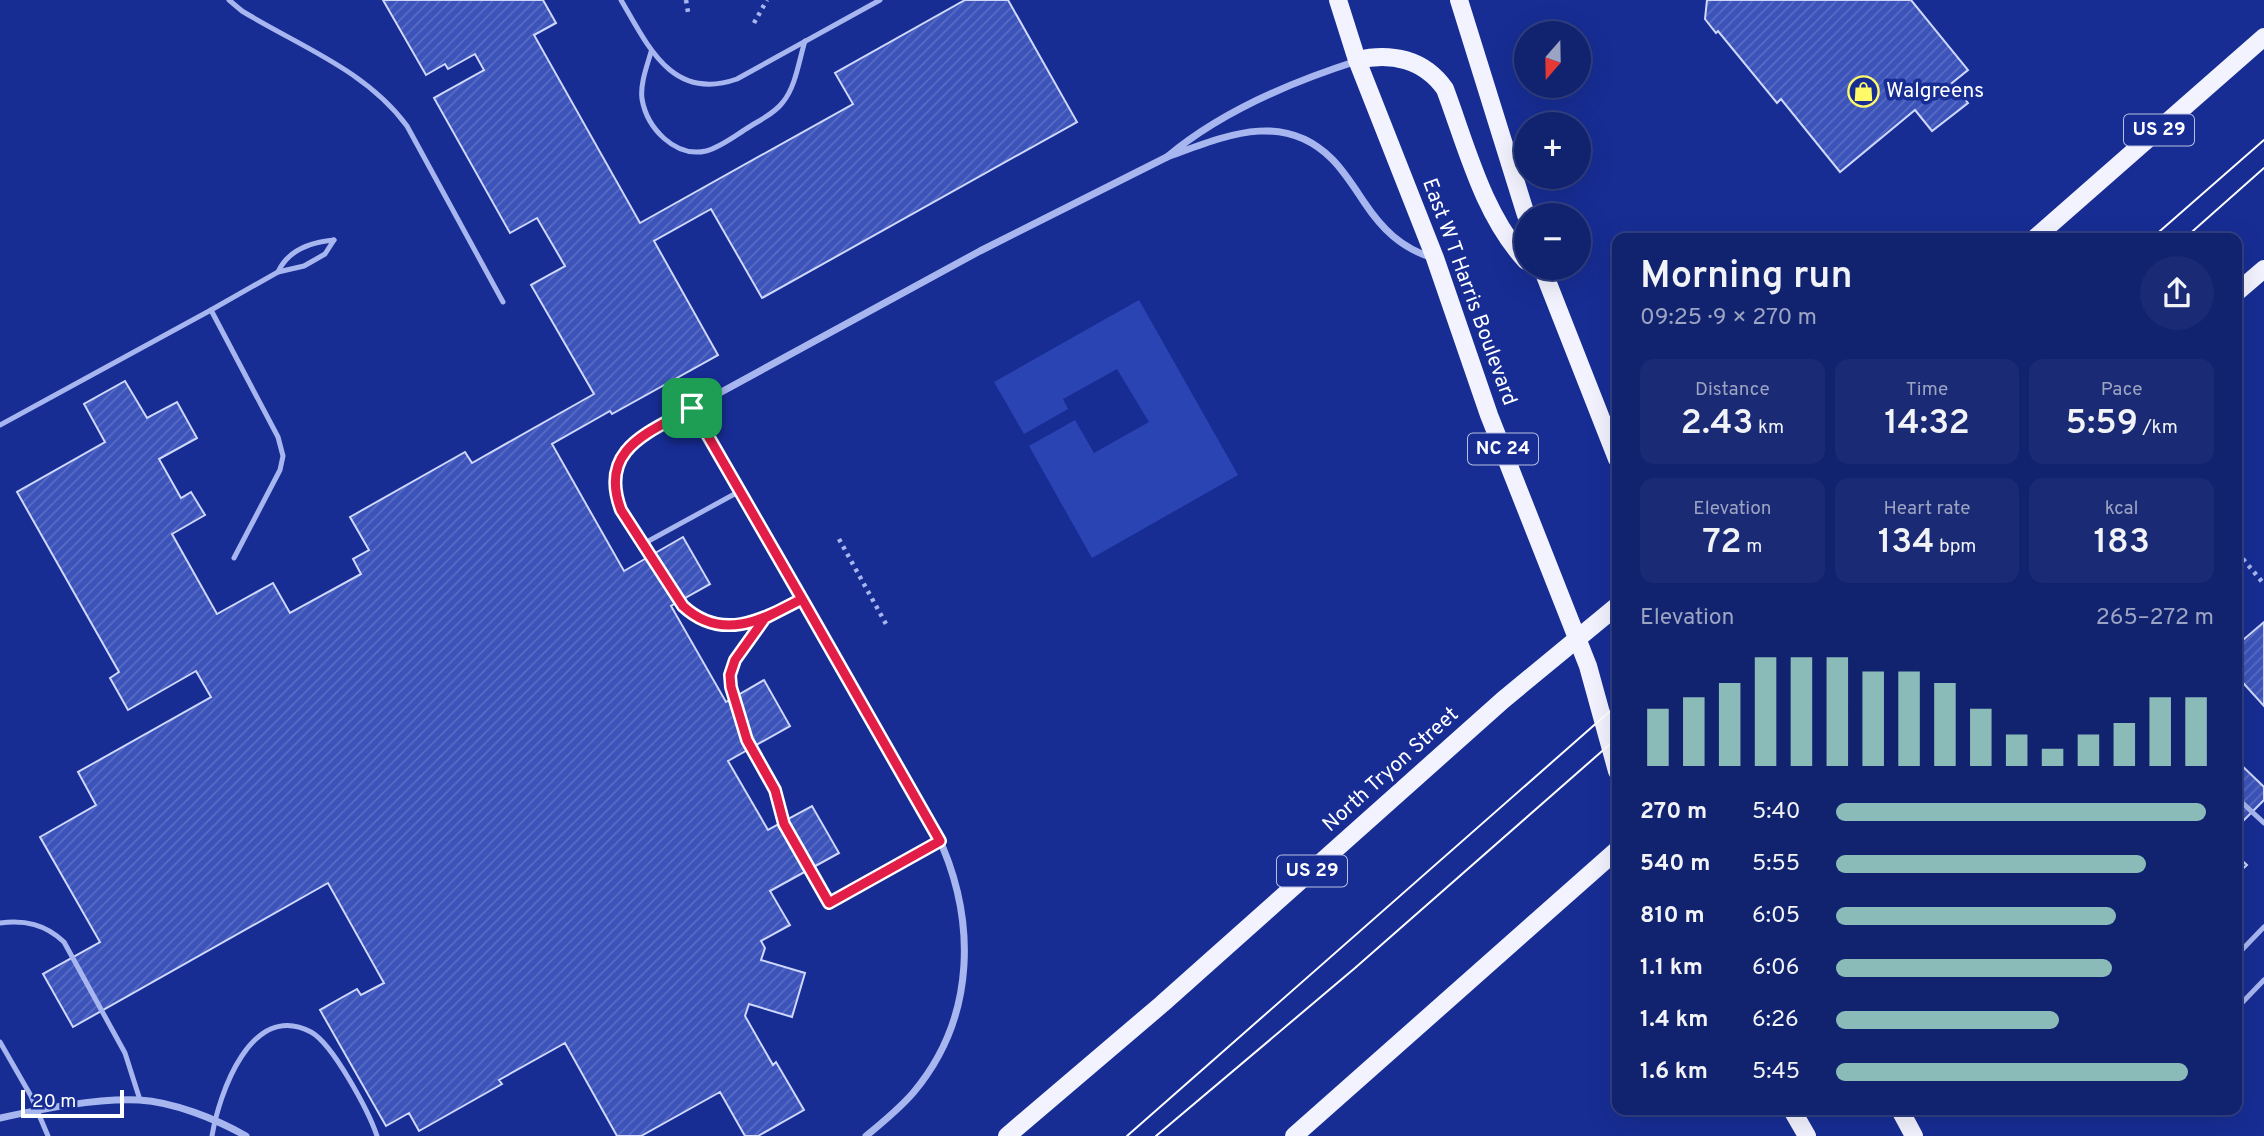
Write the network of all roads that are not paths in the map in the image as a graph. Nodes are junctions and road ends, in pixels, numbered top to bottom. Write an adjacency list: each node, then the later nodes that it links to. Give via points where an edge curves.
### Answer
1 (229, 0): 19 (lane, via 365,83 392,107 407,126)
2 (621, 0): 8 (lane)
3 (880, 0): 7 (lane)
4 (1338, 0): 9 (main road, East W T Harris Boulevard / NC 24)
5 (1460, 0): 11 (main road)
6 (2264, 37): 12 (main road, US 29)
7 (805, 41): 8 (lane, via 720,85 676,76); 8 (lane, via 790,90 777,109 722,144 697,152 670,144 645,110 644,75)
8 (651, 52)
9 (1357, 60): 10 (street, via 1313,75 1225,117); 13 (main road, via 1382,56 1408,61 1439,81 1494,218); 14 (main road, East W T Harris Boulevard / NC 24)
10 (1167, 157): 14 (street, via 1256,131 1303,137 1333,160 1393,238 1416,253); 21 (street, via 980,251)
11 (1522, 203)
12 (2041, 233)
13 (1514, 248)
14 (1435, 258): 30 (main road, East W T Harris Boulevard / NC 24, via 1489,415)
15 (2264, 269): 18 (main road)
16 (278, 272): 16 (lane, via 304,266 325,254 334,240 315,242 287,257); 20 (lane)
17 (1546, 280): 23 (main road)
18 (2242, 288)
19 (503, 302)
20 (211, 310): 22 (lane); 26 (lane, via 278,437 283,456)
21 (692, 408): 24 (street); 25 (lane, via 634,443 616,467 615,495)
22 (0, 425)
23 (1612, 445)
24 (740, 491): 25 (lane); 27 (street)
25 (643, 544): 29 (lane, via 694,616 725,626)
26 (234, 558)
27 (802, 599): 29 (lane); 34 (street)
28 (1612, 610): 30 (main road, North Tryon Street / US 29)
29 (765, 618): 34 (lane, via 735,660 731,687 747,740 775,790 784,824 829,903)
30 (1577, 638): 31 (main road, NC 24); 53 (main road, North Tryon Street / US 29)
31 (1612, 755)
32 (2242, 803): 33 (lane)
33 (2264, 824)
34 (940, 841): 52 (street, via 964,924 959,1005 928,1073 901,1106)
35 (1612, 854): 54 (main road)
36 (0, 923): 42 (lane, via 35,924 52,930 64,942 125,1053)
37 (2264, 927): 38 (lane)
38 (2242, 950)
39 (2264, 980): 40 (lane)
40 (2242, 1003)
41 (0, 1042): 43 (lane)
42 (140, 1100): 43 (street); 47 (street)
43 (39, 1111): 46 (street); 48 (lane)
44 (1795, 1115): 55 (main road)
45 (1903, 1115): 56 (main road)
46 (0, 1118)
47 (214, 1122): 49 (lane); 50 (street); 51 (lane, via 228,1083 248,1048 265,1032 300,1027 328,1047)
48 (48, 1136)
49 (212, 1136)
50 (246, 1136)
51 (377, 1136)
52 (866, 1136)
53 (1007, 1136)
54 (1294, 1136)
55 (1807, 1136)
56 (1914, 1136)

